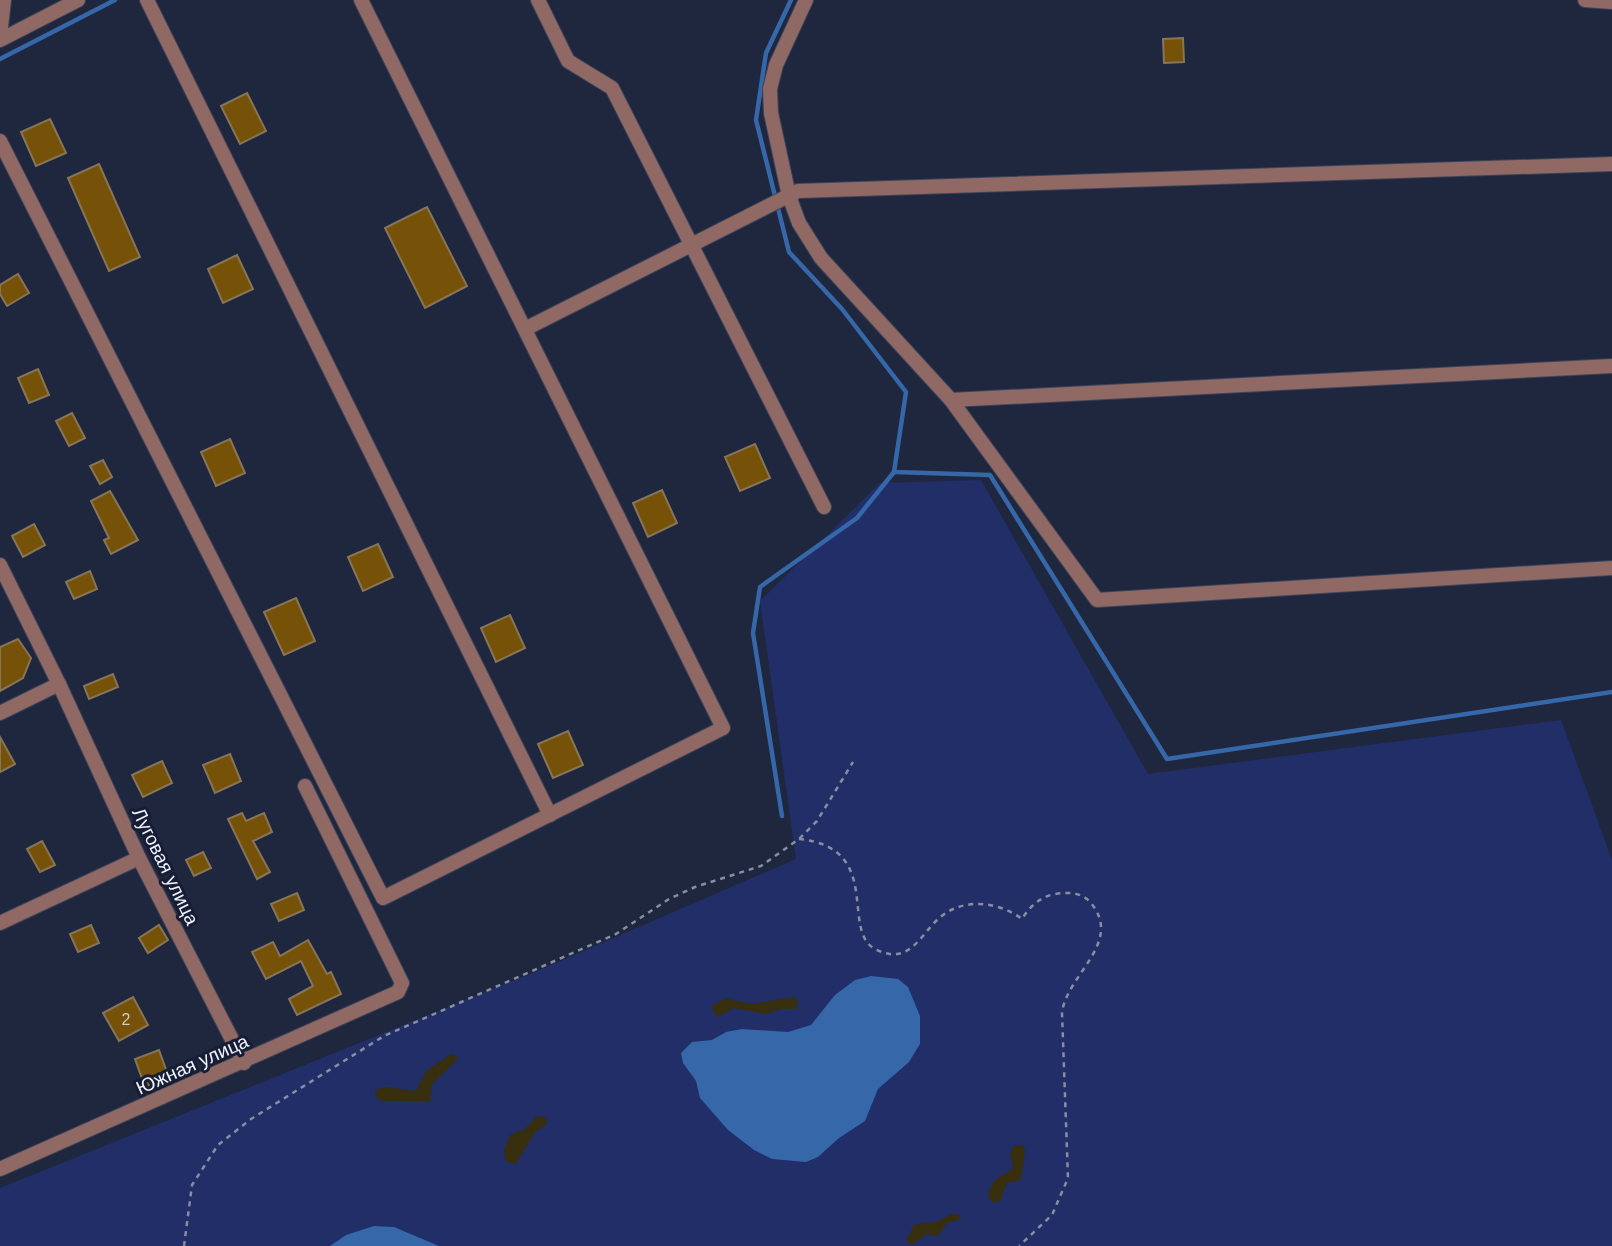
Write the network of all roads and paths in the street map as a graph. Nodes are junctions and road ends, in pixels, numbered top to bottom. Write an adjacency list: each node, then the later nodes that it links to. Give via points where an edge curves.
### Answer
1 (4, 0): 9 (street)
2 (78, 0): 9 (street)
3 (147, 0): 24 (street)
4 (361, 0): 14 (street)
5 (538, 0): 13 (street, via 568,61 612,88)
6 (806, 0): 12 (street, via 770,89)
7 (1585, 0): 8 (street)
8 (1612, 2)
9 (0, 38)
10 (0, 141): 24 (street, via 383,898)
11 (1612, 164): 12 (street, via 798,191)
12 (789, 196): 13 (street); 16 (street, via 821,258)
13 (692, 244): 14 (street); 17 (street)
14 (524, 329): 24 (street, via 723,728)
15 (1612, 366): 16 (street)
16 (951, 400): 19 (street, via 1097,600)
17 (824, 507)
18 (0, 565): 20 (street, Луговая улица)
19 (1612, 568)
20 (59, 684): 21 (street); 26 (street, Луговая улица)
21 (0, 713)
22 (853, 762): 25 (path, via 817,821)
23 (305, 786): 28 (street, Южная улица, via 402,983 398,992)
24 (550, 815)
25 (799, 839): 30 (path, via 761,866 668,899 616,934 384,1036 251,1119 218,1145 192,1185); 31 (path, via 816,840 838,852 854,878 863,936 876,950 888,954 909,951 943,914 967,906 993,904 1022,919 1045,897 1072,892 1096,908 1100,940 1067,994 1062,1013 1068,1178 1052,1215)
26 (139, 858): 27 (street); 28 (street, Луговая улица)
27 (0, 923)
28 (244, 1063): 29 (street, Южная улица)
29 (0, 1169)
30 (184, 1246)
31 (1019, 1246)

